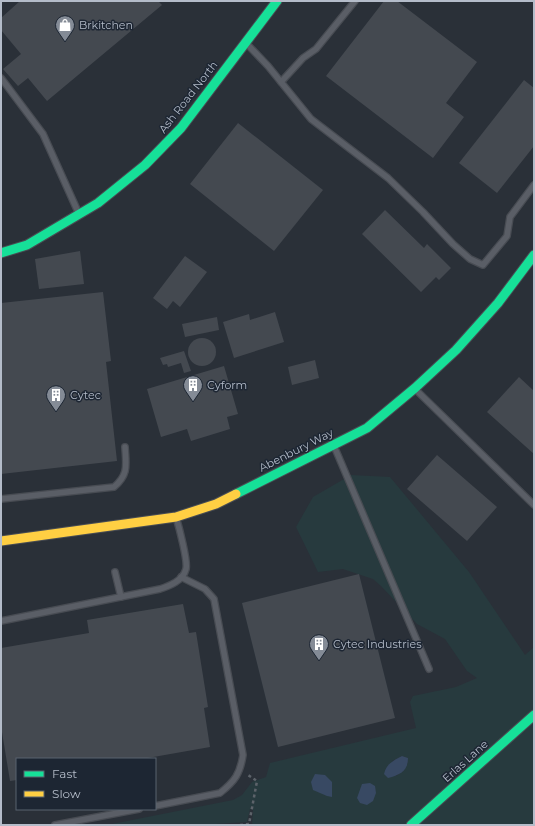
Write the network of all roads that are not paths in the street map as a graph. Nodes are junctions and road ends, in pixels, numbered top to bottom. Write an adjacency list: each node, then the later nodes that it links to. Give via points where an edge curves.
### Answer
1 (277, 1): 3 (street, Ash Road North)
2 (355, 1): 5 (lane, via 316,49 303,58)
3 (246, 42): 5 (lane); 7 (street, Ash Road North, via 181,128 150,160 98,203)
4 (1, 78): 7 (lane, via 43,134)
5 (281, 82): 6 (lane, via 311,119 388,178 453,244 470,259 482,265 507,236 510,217)
6 (534, 185)
7 (79, 214): 8 (street, Ash Road North, via 27,245)
8 (1, 253)
9 (534, 254): 10 (street, Abenbury Way, via 498,303 456,350)
10 (414, 388): 11 (street, Abenbury Way, via 367,428); 14 (lane)
11 (334, 444): 15 (street, Abenbury Way, via 216,504); 21 (lane)
12 (125, 447): 13 (lane, via 126,469 114,487)
13 (1, 499)
14 (534, 505)
15 (176, 517): 16 (street, Abenbury Way); 18 (lane, via 186,569)
16 (1, 541)
17 (115, 572): 19 (lane)
18 (182, 577): 19 (lane, via 166,587); 23 (lane, via 205,589 214,599 243,755 241,770 220,793)
19 (120, 597): 20 (lane)
20 (1, 621)
21 (429, 669)
22 (534, 715): 26 (street, Erlas Lane)
23 (156, 806)
24 (134, 810): 25 (lane)
25 (56, 825)
26 (411, 825)

